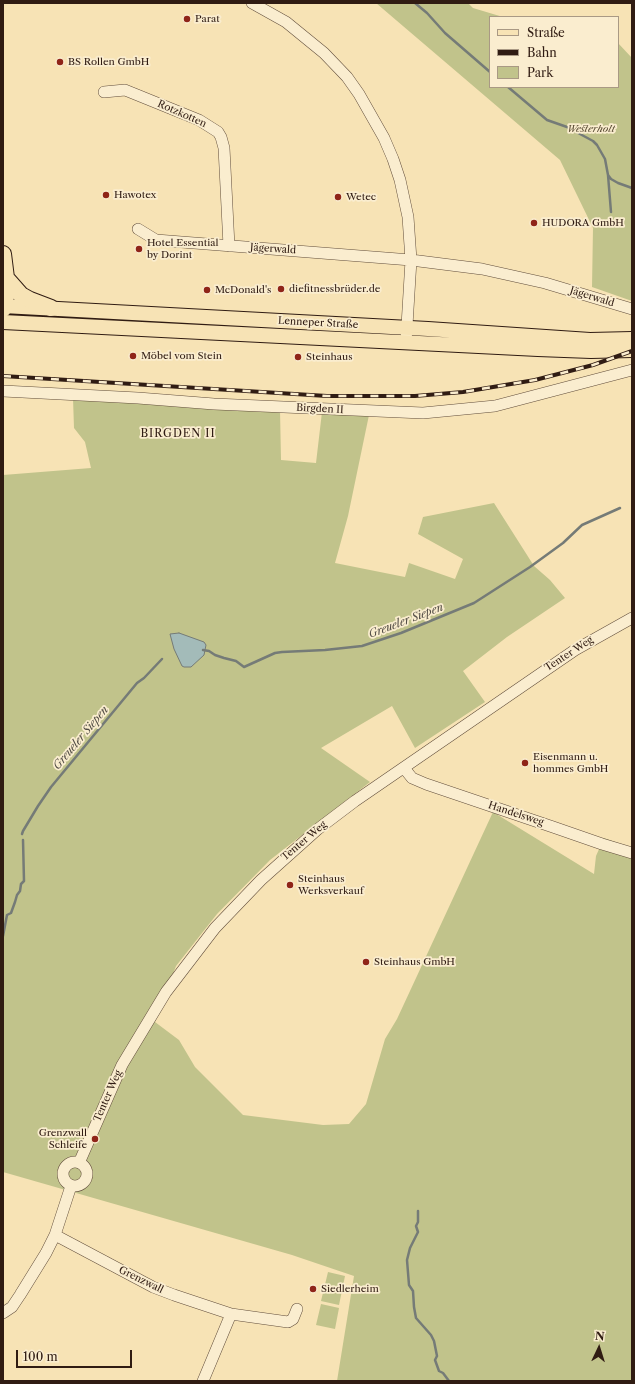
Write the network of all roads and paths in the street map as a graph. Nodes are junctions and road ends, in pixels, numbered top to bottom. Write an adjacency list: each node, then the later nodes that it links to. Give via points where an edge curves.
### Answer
1 (252, 3): 6 (street, via 286,22 324,53 347,77 365,102 384,138 400,180 408,217)
2 (104, 92): 4 (street, Rotzkotten, via 125,90 199,120 218,132 224,148)
3 (138, 229): 4 (street, Jägerwald, via 156,240)
4 (229, 246): 6 (street, Jägerwald)
5 (3, 254): 7 (highway)
6 (411, 260): 9 (street, Jägerwald, via 452,264 516,276); 11 (street)
7 (6, 278): 8 (highway, via 20,294); 10 (highway)
8 (51, 308): 10 (main road, Lenneper Straße); 11 (main road, Lenneper Straße)
9 (632, 309)
10 (3, 311): 13 (main road, Lenneper Straße)
11 (406, 328): 13 (street); 14 (main road, Lenneper Straße, via 474,332)
12 (632, 339): 14 (main road, Lenneper Straße)
13 (406, 342): 14 (main road, Lenneper Straße)
14 (590, 345): 15 (main road, Lenneper Straße)
15 (632, 350)
16 (632, 370): 17 (street, Birgden II, via 495,406 423,413)
17 (3, 391)
18 (632, 618): 19 (street, Tenter Weg, via 575,650)
19 (404, 768): 20 (street, Handelsweg, via 412,778 426,784); 21 (street, Tenter Weg, via 338,814 299,846 256,885 215,928 175,979 133,1046 112,1086)
20 (632, 853)
21 (79, 1163): 22 (street, via 86,1168 87,1176 83,1184); 22 (street, via 71,1163 64,1168 64,1181)
22 (71, 1186): 23 (street)
23 (55, 1236): 25 (street, via 23,1291 12,1307); 26 (street, Grenzwall, via 154,1287)
24 (297, 1309): 26 (street, Grenzwall, via 293,1319 288,1322)
25 (3, 1313)
26 (231, 1314): 27 (street)
27 (203, 1381)

